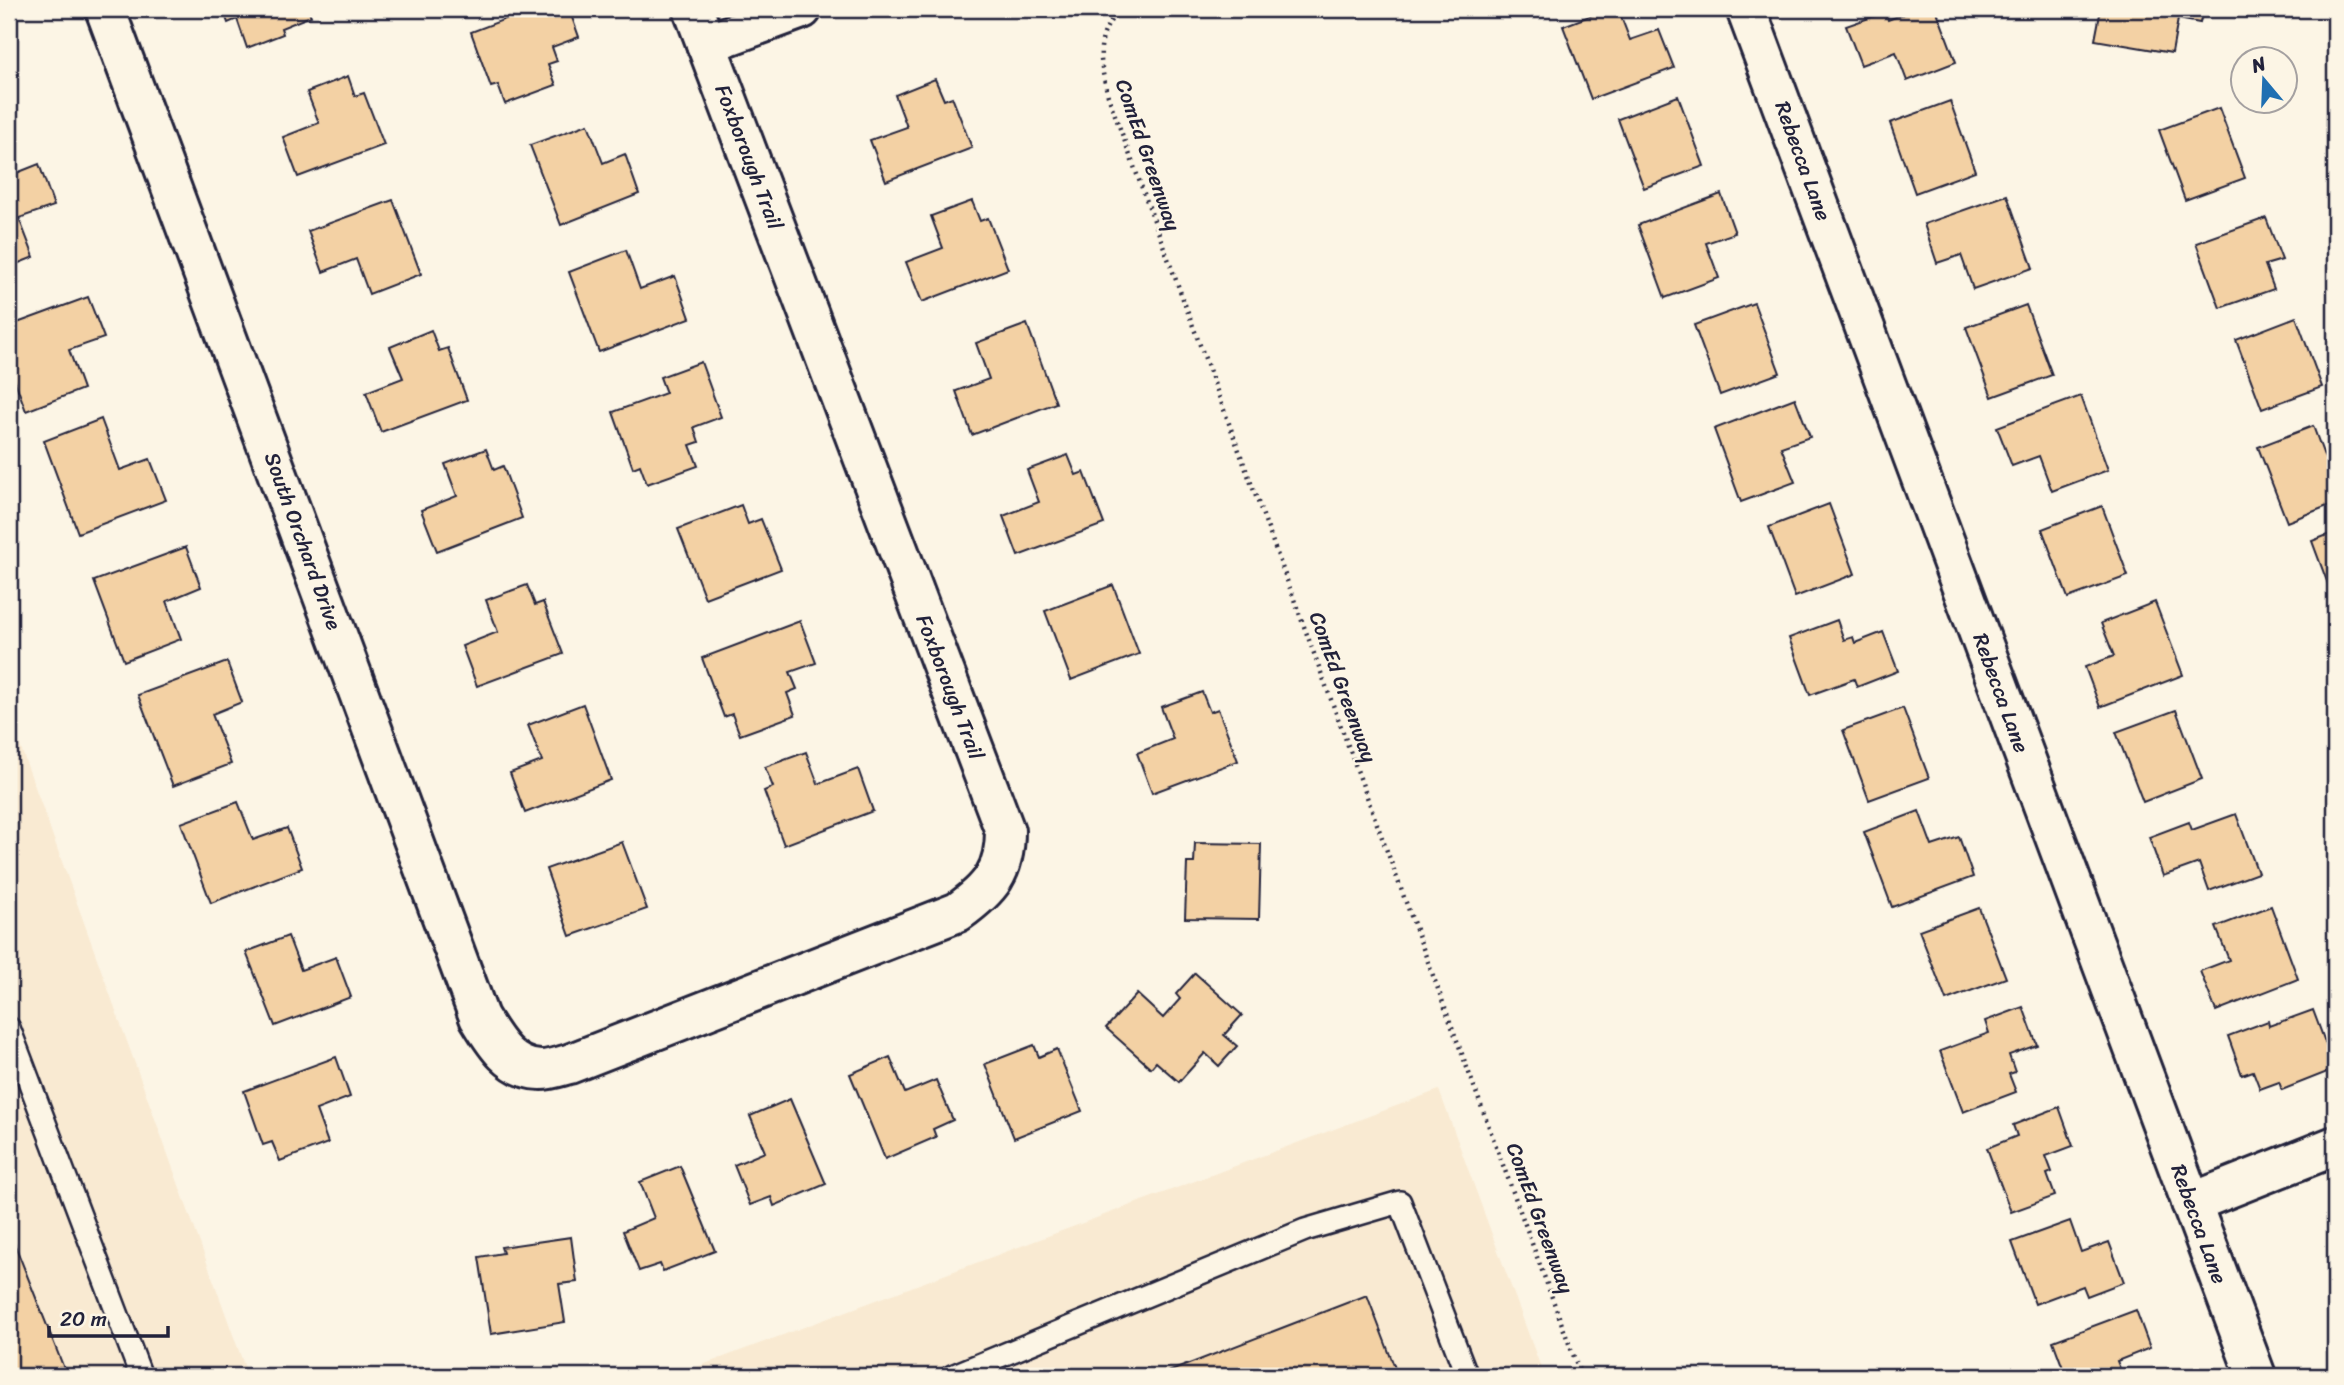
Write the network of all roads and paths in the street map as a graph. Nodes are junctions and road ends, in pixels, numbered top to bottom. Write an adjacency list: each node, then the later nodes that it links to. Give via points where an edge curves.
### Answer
1 (105, 9): 8 (street, South Orchard Drive, via 480,1017 496,1046)
2 (693, 9): 6 (street, Foxborough Trail)
3 (802, 9): 6 (street)
4 (1120, 9): 15 (path, ComEd Greenway, via 1107,23 1099,53 1108,96)
5 (1746, 9): 11 (street, Rebecca Lane)
6 (706, 44): 8 (street, Foxborough Trail, via 1004,831 1005,853 997,875 981,896 958,912 569,1064 540,1070)
7 (9, 1028): 9 (lane)
8 (517, 1063)
9 (17, 1073): 12 (lane)
10 (2335, 1146): 11 (street)
11 (2191, 1203): 16 (street, Rebecca Lane)
12 (141, 1376)
13 (952, 1376): 14 (lane, via 1305,1230 1400,1202)
14 (1467, 1376)
15 (1581, 1376)
16 (2256, 1376)

